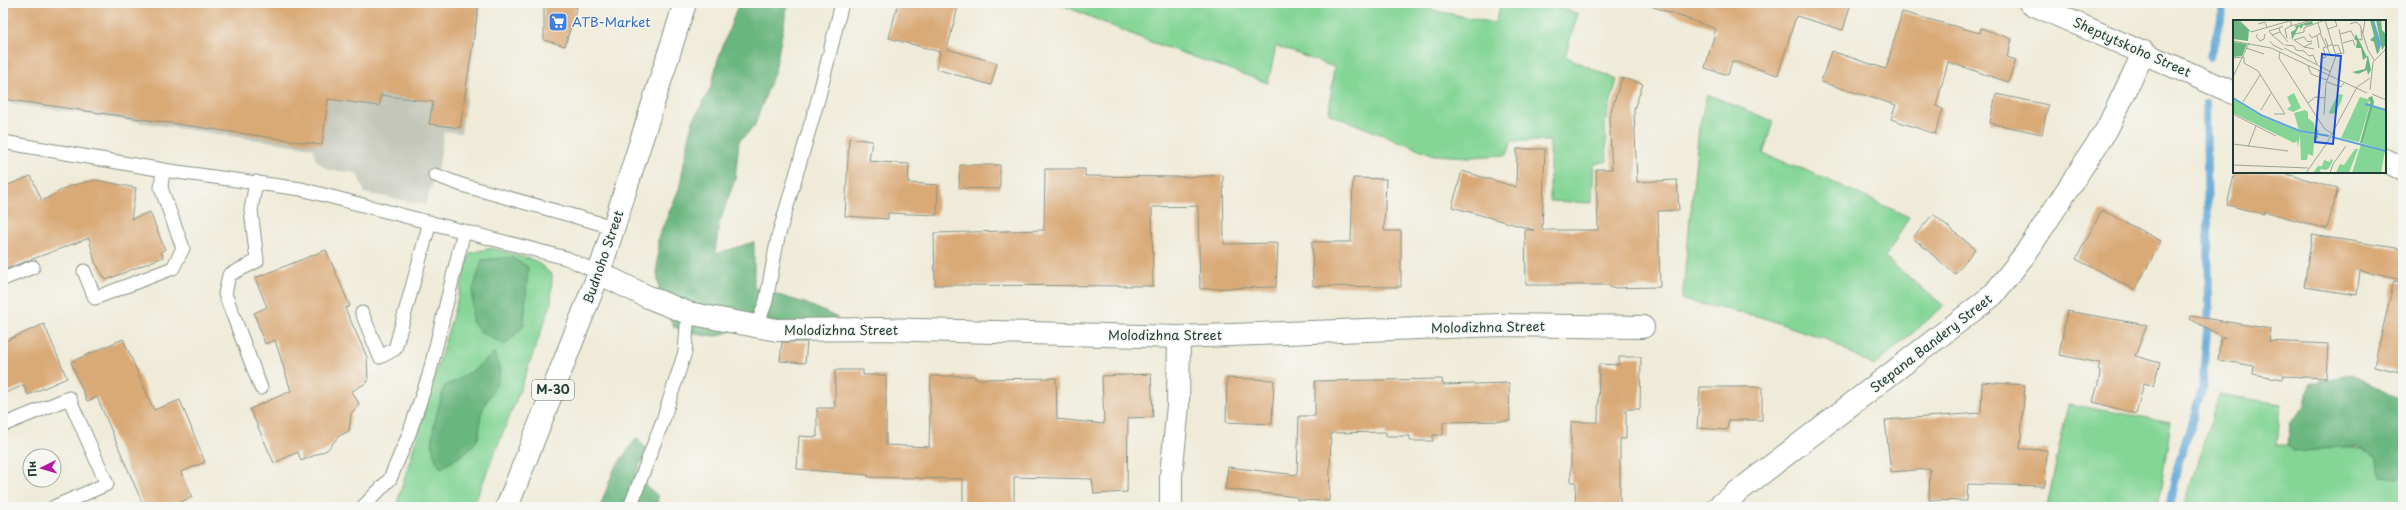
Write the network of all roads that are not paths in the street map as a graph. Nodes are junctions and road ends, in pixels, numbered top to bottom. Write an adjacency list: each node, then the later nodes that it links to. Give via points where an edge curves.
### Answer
1 (686, 3): 13 (main road, Budnoho Street / М-30)
2 (842, 3): 21 (lane, via 819,96 778,237 766,301)
3 (2030, 3): 4 (main road, Sheptytskoho Street)
4 (2144, 52): 5 (main road, Sheptytskoho Street); 31 (main road, Stepana Bandery Street, via 2107,129 2026,253 1993,295)
5 (2233, 92)
6 (3, 142): 8 (lane)
7 (2386, 161): 9 (main road)
8 (163, 170): 11 (lane); 16 (lane, via 161,188 183,248 173,268 94,298)
9 (2403, 170)
10 (435, 175): 13 (lane, via 462,185)
11 (256, 182): 12 (lane, via 300,189); 24 (lane, via 251,210 257,261 229,275 225,294)
12 (430, 222): 14 (lane); 19 (lane, via 395,350 380,357)
13 (614, 227): 17 (main road, Budnoho Street / М-30)
14 (464, 231): 17 (lane, via 566,258); 27 (lane, via 429,375 410,434 390,479)
15 (33, 267): 18 (lane)
16 (84, 271)
17 (599, 273): 20 (main road, Molodizhna Street); 28 (main road, Budnoho Street / М-30)
18 (3, 279)
19 (362, 313)
20 (688, 313): 21 (main road, Molodizhna Street); 29 (lane, via 685,352 663,420)
21 (757, 326): 23 (main road, Molodizhna Street, via 777,330 879,329)
22 (1643, 327): 23 (main road, Molodizhna Street, via 1500,325)
23 (1179, 337): 30 (main road, via 1178,406 1171,476)
24 (261, 388)
25 (3, 425): 26 (lane, via 69,398 108,484)
26 (54, 507)
27 (362, 507)
28 (507, 507)
29 (630, 507)
30 (1171, 507)
31 (1718, 507)

